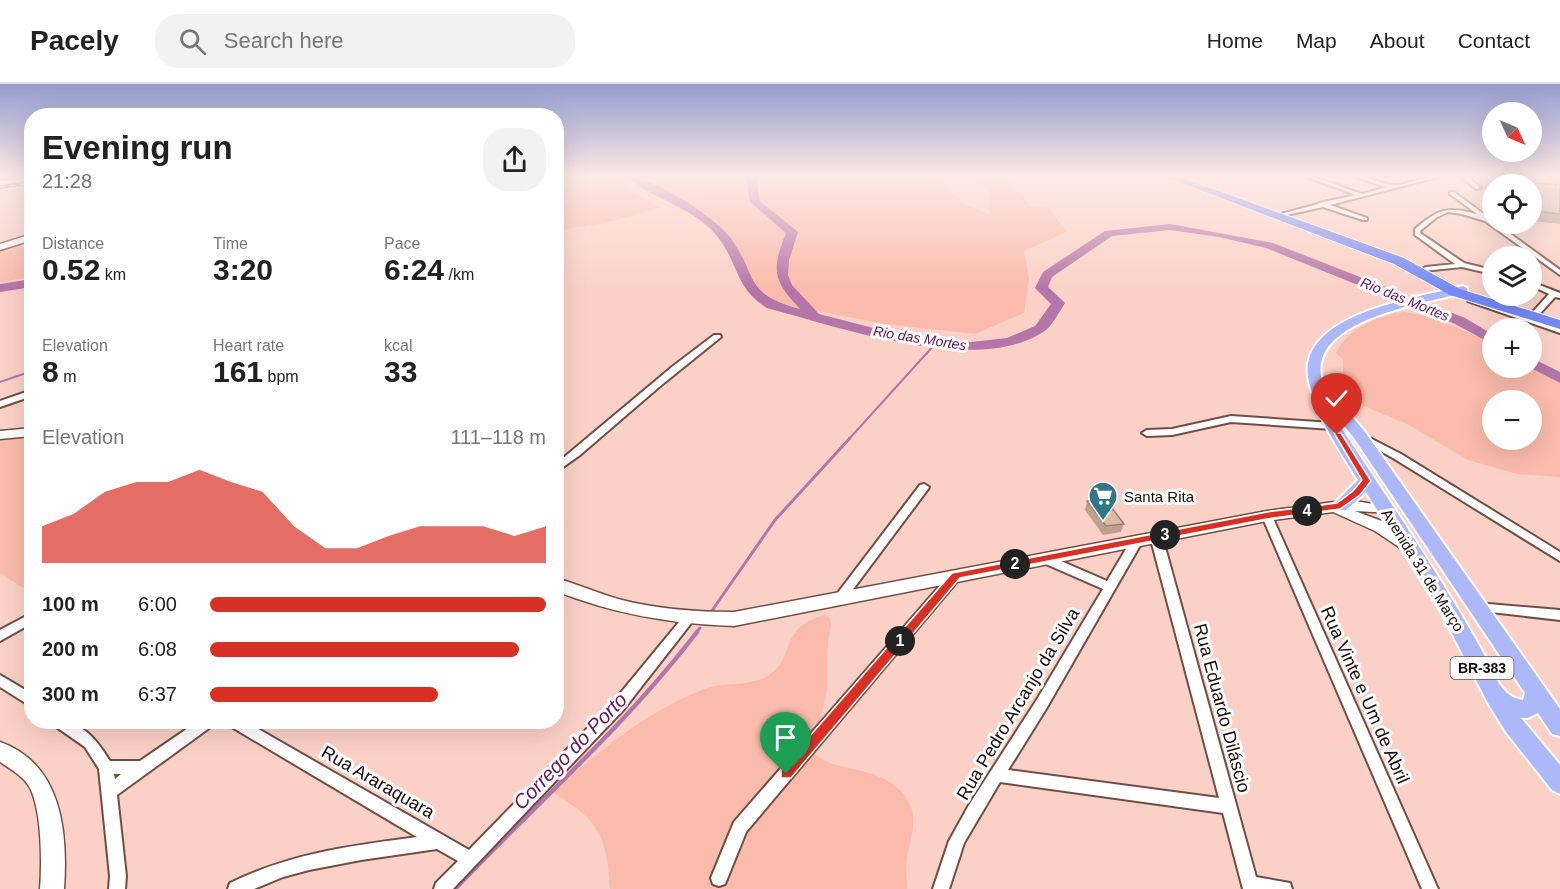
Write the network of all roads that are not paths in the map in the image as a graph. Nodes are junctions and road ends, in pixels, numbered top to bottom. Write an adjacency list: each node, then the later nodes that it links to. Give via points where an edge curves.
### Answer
1 (1282, 215): 9 (highway); 13 (highway, via 1399,261)
2 (1352, 215): 4 (street)
3 (1432, 215): 8 (street, via 1417,234)
4 (1365, 219)
5 (1507, 234): 11 (street)
6 (24, 240): 7 (main road)
7 (0, 247)
8 (1462, 265): 9 (street); 10 (street)
9 (1426, 269): 13 (highway)
10 (1482, 270)
11 (1560, 273)
12 (1542, 288): 14 (street)
13 (1451, 292): 15 (highway); 17 (street); 19 (main road, Avenida 31 de Março / BR-383, via 1344,326 1327,338 1316,353)
14 (1557, 295): 15 (street)
15 (1530, 316): 16 (highway)
16 (1560, 325)
17 (1560, 331)
18 (717, 337): 27 (street, via 670,371)
19 (1315, 381): 22 (main road, Avenida 31 de Março / BR-383); 26 (main road, Avenida 31 de Março / BR-383)
20 (24, 396): 21 (street)
21 (0, 404)
22 (1334, 429): 24 (street, via 1231,419 1172,432); 26 (main road); 29 (main road, Avenida 31 de Março / BR-383)
23 (24, 433): 25 (main road)
24 (1147, 433)
25 (0, 435)
26 (1360, 435): 28 (main road, Avenida 31 de Março / BR-383); 38 (street)
27 (564, 463)
28 (1388, 475): 29 (main road); 35 (main road, Avenida 31 de Março / BR-383)
29 (1364, 477): 31 (main road, via 1357,493); 32 (main road, Avenida 31 de Março / BR-383)
30 (924, 487): 43 (street)
31 (1336, 507): 32 (main road); 33 (main road); 37 (main road, via 1381,527)
32 (1386, 510): 35 (main road); 37 (main road, Avenida 31 de Março / BR-383)
33 (1267, 516): 34 (main road); 74 (street, Rua Vinte e Um de Abril)
34 (1156, 536): 36 (main road); 63 (street, Rua Eduardo Diláscio)
35 (1431, 538): 44 (main road, Avenida 31 de Março / BR-383)
36 (1136, 542): 39 (main road); 42 (street, Rua Pedro Arcanjo da Silva)
37 (1411, 548): 52 (main road, Avenida 31 de Março / BR-383)
38 (1560, 557)
39 (1043, 558): 40 (main road); 42 (street)
40 (956, 575): 43 (main road); 66 (street, via 741,827)
41 (564, 587): 46 (main road, via 629,610)
42 (1110, 587): 60 (street, Rua Pedro Arcanjo da Silva)
43 (841, 597): 46 (main road, via 734,619)
44 (1477, 607): 45 (street); 50 (main road, Avenida 31 de Março / BR-383)
45 (1560, 615)
46 (688, 619): 65 (street, via 619,705)
47 (24, 622): 48 (street)
48 (0, 636)
49 (0, 680): 51 (street)
50 (1536, 691): 52 (main road, via 1536,700 1528,709 1514,708); 53 (main road, Avenida 31 de Março / BR-383)
51 (24, 696)
52 (1496, 697): 61 (main road, Avenida 31 de Março / BR-383)
53 (1560, 727)
54 (70, 729): 59 (street, via 90,743)
55 (197, 729): 58 (street)
56 (247, 729): 64 (street, Rua Araraquara)
57 (0, 751): 68 (main road, via 26,769 40,785 48,807)
58 (143, 767): 59 (street); 62 (street)
59 (106, 768): 62 (street)
60 (999, 775): 63 (street); 72 (street, Rua Pedro Arcanjo da Silva, via 957,841)
61 (1560, 783)
62 (108, 792): 69 (street)
63 (1230, 807): 67 (street, Rua Eduardo Diláscio)
64 (440, 841): 65 (street, Rua Araraquara); 70 (street, via 310,863 251,880)
65 (469, 859): 71 (street)
66 (718, 878)
67 (1250, 887): 73 (street)
68 (52, 889)
69 (117, 889)
70 (236, 889)
71 (442, 889)
72 (941, 889)
73 (1284, 889)
74 (1430, 889)

